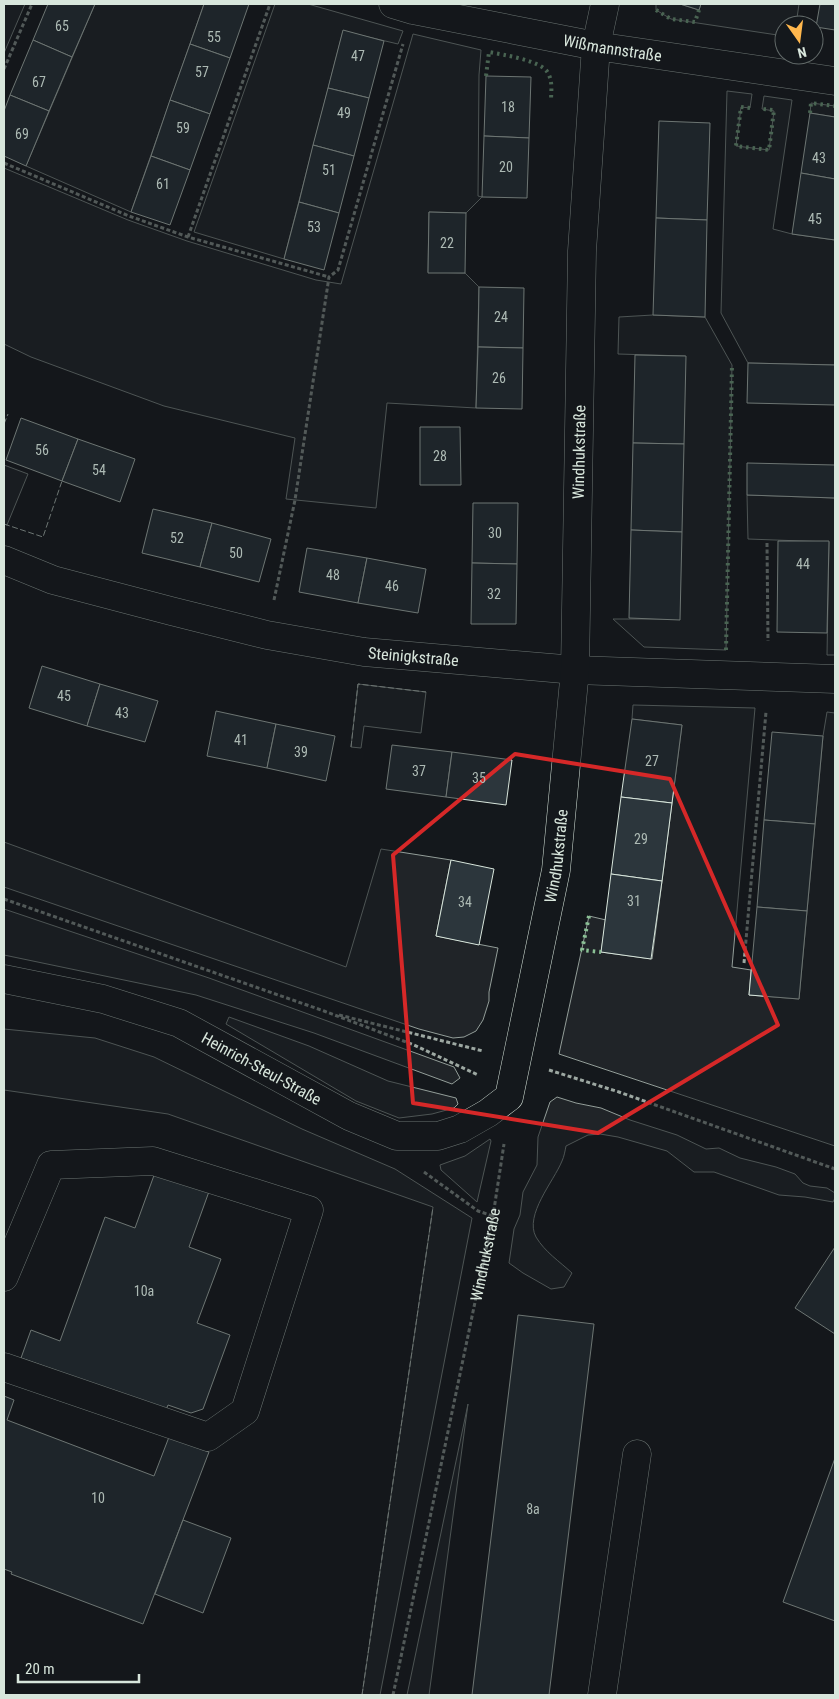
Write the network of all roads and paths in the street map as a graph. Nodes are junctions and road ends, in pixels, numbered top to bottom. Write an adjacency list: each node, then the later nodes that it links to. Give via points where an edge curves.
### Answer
1 (32, 4): 6 (path)
2 (270, 4): 9 (path)
3 (605, 4): 5 (street, Windhukstraße)
4 (403, 7): 5 (street, Wißmannstraße); 10 (path, via 338,270)
5 (596, 46): 7 (street, Wißmannstraße); 14 (street, Windhukstraße, via 582,251)
6 (4, 69)
7 (835, 80)
8 (4, 163): 9 (path, via 129,216)
9 (188, 237): 10 (path)
10 (329, 277): 13 (path, via 294,500)
11 (767, 543): 15 (path)
12 (4, 560): 13 (street, Steinigkstraße, via 53,580)
13 (267, 635): 14 (street, Steinigkstraße, via 364,652)
14 (575, 670): 15 (street, Steinigkstraße); 21 (street, Windhukstraße, via 556,870)
15 (769, 676): 16 (street, Steinigkstraße); 18 (path)
16 (835, 679)
17 (4, 899): 20 (path)
18 (744, 963)
19 (4, 979): 23 (street, Heinrich-Steul-Straße, via 103,999 179,1023 348,1116)
20 (324, 1011): 21 (path); 22 (path, via 414,1045 480,1076)
21 (518, 1060): 22 (street, Windhukstraße); 24 (path, via 619,1092)
22 (509, 1097): 23 (street, Heinrich-Steul-Straße, via 460,1129 438,1136); 25 (path, Windhukstraße)
23 (397, 1136): 25 (path, via 426,1174 478,1211)
24 (835, 1169)
25 (493, 1216): 29 (path, Windhukstraße)
26 (4, 1277): 27 (street, via 51,1165 153,1160 310,1210 245,1411 208,1437)
27 (4, 1367)
28 (637, 1454): 30 (street)
29 (394, 1695)
30 (602, 1695)

